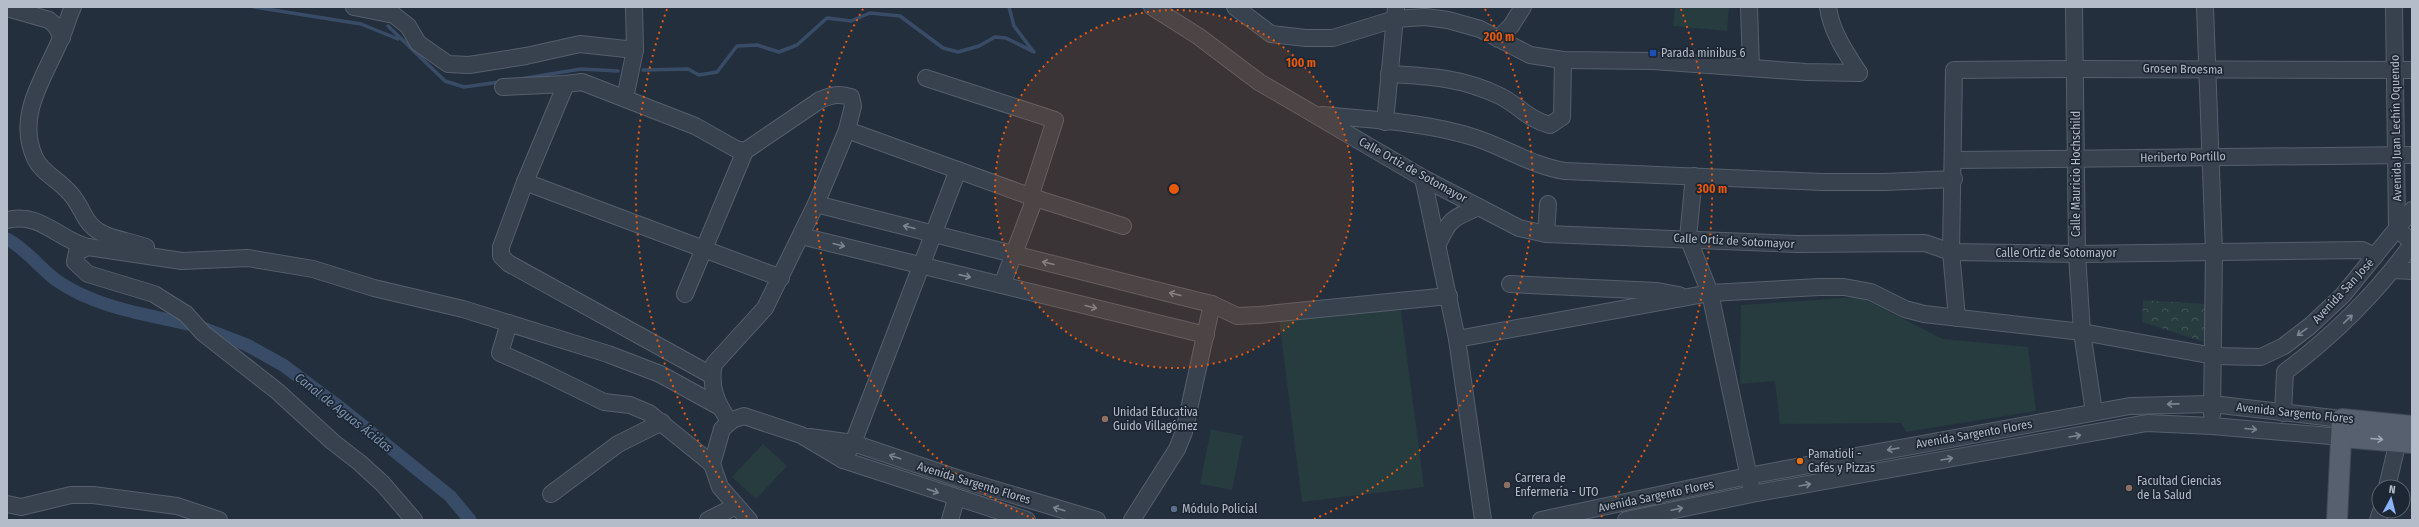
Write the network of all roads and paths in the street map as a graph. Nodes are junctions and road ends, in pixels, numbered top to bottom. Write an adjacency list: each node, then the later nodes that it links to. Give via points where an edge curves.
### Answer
1 (354, 7): 17 (street, via 394,15 408,26 418,43 448,64 469,66 580,44)
2 (634, 7): 17 (street)
3 (1152, 7): 29 (street, Calle Ortiz de Sotomayor, via 1198,36 1259,82)
4 (1235, 7): 13 (street, via 1271,34 1306,38 1334,38)
5 (1523, 7): 16 (street, via 1511,26)
6 (1749, 7): 19 (street)
7 (1828, 7): 19 (street, via 1844,51 1859,73)
8 (2074, 7): 20 (street, Calle Mauricio Hochschild)
9 (2205, 7): 21 (street)
10 (2394, 7): 23 (street, Avenida Juan Lechín Oquendo)
11 (7, 8): 14 (street)
12 (71, 11): 14 (street, via 56,20); 15 (street)
13 (1396, 13): 16 (street, via 1448,20 1480,29); 24 (street)
14 (49, 20): 15 (street, via 56,26)
15 (62, 38): 64 (street, via 31,102 28,131 35,159 76,199 87,221 97,230 110,237 145,246)
16 (1498, 39): 18 (street, via 1530,55)
17 (635, 50): 28 (street)
18 (1562, 60): 19 (street, via 1654,61); 24 (street, via 1562,117 1550,125 1529,117 1502,97 1466,82 1429,76)
19 (1750, 68)
20 (2075, 68): 21 (street, Grosen Broesma); 36 (street, Calle Mauricio Hochschild); 37 (street, Grosen Broesma, via 1954,70)
21 (2207, 70): 23 (street, Grosen Broesma); 35 (street)
22 (2412, 70): 23 (street, Grosen Broesma)
23 (2395, 71): 33 (street, Avenida Juan Lechín Oquendo)
24 (1389, 74): 30 (street)
25 (926, 78): 43 (street, via 1055,120 1032,188)
26 (566, 84): 27 (street); 28 (street, via 582,82); 42 (street)
27 (503, 87)
28 (625, 98): 32 (street, via 695,126 736,149)
29 (1316, 114): 30 (street); 40 (street, Calle Ortiz de Sotomayor)
30 (1385, 122): 39 (street, via 1427,127 1475,138 1549,168)
31 (847, 130): 32 (street, via 853,106 851,97 842,94 832,95 820,100); 38 (street); 44 (street)
32 (745, 151): 58 (street)
33 (2394, 155): 34 (street, Heriberto Portillo); 35 (street, Heriberto Portillo); 50 (street, Avenida Juan Lechín Oquendo)
34 (2412, 155)
35 (2211, 157): 36 (street, Heriberto Portillo); 60 (street)
36 (2076, 159): 37 (street, Heriberto Portillo); 62 (street, Calle Mauricio Hochschild)
37 (1954, 160): 41 (street)
38 (958, 170): 43 (street); 51 (street)
39 (1694, 176): 41 (street, via 1822,182); 54 (street)
40 (1423, 178): 46 (street, Calle Ortiz de Sotomayor); 56 (street)
41 (1954, 179): 59 (street)
42 (525, 182): 58 (street); 82 (street, via 501,247 504,260)
43 (1032, 197): 49 (street); 61 (street, via 1032,206)
44 (816, 204): 51 (street, one-way to 44); 53 (street)
45 (1548, 204): 52 (street)
46 (1479, 207): 52 (street, Calle Ortiz de Sotomayor, via 1519,228); 56 (street, via 1453,218)
47 (2412, 210): 50 (street, Avenida San José)
48 (7, 220): 57 (street, via 20,217 33,219 78,245)
49 (1123, 226)
50 (2397, 229): 55 (street); 63 (street, Avenida San José)
51 (933, 234): 61 (street); 65 (street)
52 (1546, 234): 54 (street, Calle Ortiz de Sotomayor)
53 (801, 236): 65 (street, one-way to 65); 68 (street)
54 (1688, 238): 59 (street, Calle Ortiz de Sotomayor, via 1797,244 1925,243); 71 (street)
55 (2412, 243): 66 (street, Avenida San José)
56 (1438, 244): 73 (street)
57 (88, 247): 64 (street); 107 (street, via 77,252 75,257 75,262 81,270 154,294 186,314 203,333 277,391 360,463 383,484)
58 (703, 249): 68 (street); 72 (street)
59 (1951, 252): 62 (street, Calle Ortiz de Sotomayor); 76 (street)
60 (2214, 252): 62 (street, Calle Ortiz de Sotomayor); 63 (street, Calle Ortiz de Sotomayor, via 2362,250); 81 (street)
61 (1014, 254): 69 (street); 75 (street, one-way to 61)
62 (2077, 254): 78 (street, Calle Mauricio Hochschild)
63 (2375, 256): 81 (street, Avenida San José, one-way to 81, via 2337,300 2284,346 2261,357)
64 (166, 258): 77 (street, via 182,261 229,257 313,269 374,288)
65 (921, 266): 69 (street, one-way to 69); 94 (street)
66 (2393, 270): 67 (street); 86 (street, Avenida San José, one-way to 66, via 2285,372 2352,316)
67 (2412, 271)
68 (781, 278): 82 (street, via 765,308 714,364)
69 (1002, 284): 79 (street, one-way to 79)
70 (1510, 284): 74 (street, via 1657,291)
71 (1710, 293): 74 (street, Avenida San José); 76 (street, Avenida San José, via 1844,287 1872,292 1905,309); 97 (street)
72 (684, 294)
73 (1449, 296): 75 (street, via 1237,316); 80 (street)
74 (1689, 297): 80 (street, Avenida San José)
75 (1212, 304): 79 (street)
76 (1957, 318): 78 (street, Avenida San José)
77 (509, 322): 84 (street, via 660,374); 87 (street, via 500,353 604,402 630,405)
78 (2082, 332): 81 (street, Avenida San José); 85 (street, Calle Mauricio Hochschild)
79 (1206, 335): 113 (street, via 1184,432 1177,449)
80 (1458, 339): 114 (street)
81 (2214, 356): 83 (street)
82 (711, 375): 84 (street, via 713,393)
83 (2212, 404): 85 (street, Avenida Sargento Flores, one-way to 85, via 2150,404); 86 (street, Avenida Sargento Flores); 89 (street)
84 (720, 407): 88 (street)
85 (2094, 412): 97 (street, Avenida Sargento Flores, one-way to 97)
86 (2283, 413): 91 (street, Avenida Sargento Flores)
87 (662, 422): 96 (street); 100 (street, via 618,444)
88 (730, 422): 92 (street, via 744,416 752,417); 96 (street, via 722,429)
89 (2212, 426): 91 (street, Avenida Sargento Flores, one-way to 91); 101 (street, Avenida Sargento Flores, one-way to 89, via 2147,423)
90 (2412, 426): 91 (main road, Avenida Sargento Flores)
91 (2347, 428): 93 (main road, Avenida Sargento Flores, one-way to 93); 117 (main road); 118 (main road)
92 (801, 435): 94 (street, Avenida Sargento Flores); 95 (street, Avenida Sargento Flores)
93 (2405, 442): 98 (street)
94 (853, 443): 95 (street); 99 (street, Avenida Sargento Flores, one-way to 94)
95 (843, 460): 102 (street, Avenida Sargento Flores, one-way to 102)
96 (712, 464): 105 (street, via 720,488)
97 (1748, 476): 101 (street); 115 (street, Avenida Sargento Flores)
98 (2390, 479)
99 (986, 487): 104 (street); 112 (street, Avenida Sargento Flores, one-way to 99)
100 (551, 494)
101 (1752, 494): 116 (street, Avenida Sargento Flores, one-way to 101)
102 (956, 499): 104 (street, Avenida Sargento Flores); 110 (street)
103 (7, 504): 106 (street, via 21,507 65,496 93,495 177,506)
104 (978, 505): 111 (street, Avenida Sargento Flores)
105 (736, 506): 108 (street); 109 (street)
106 (219, 520)
107 (414, 520)
108 (708, 520)
109 (749, 520)
110 (950, 520)
111 (1027, 520)
112 (1096, 520)
113 (1132, 520)
114 (1483, 520)
115 (1542, 520)
116 (1626, 520)
117 (2337, 520)
118 (2346, 520)

